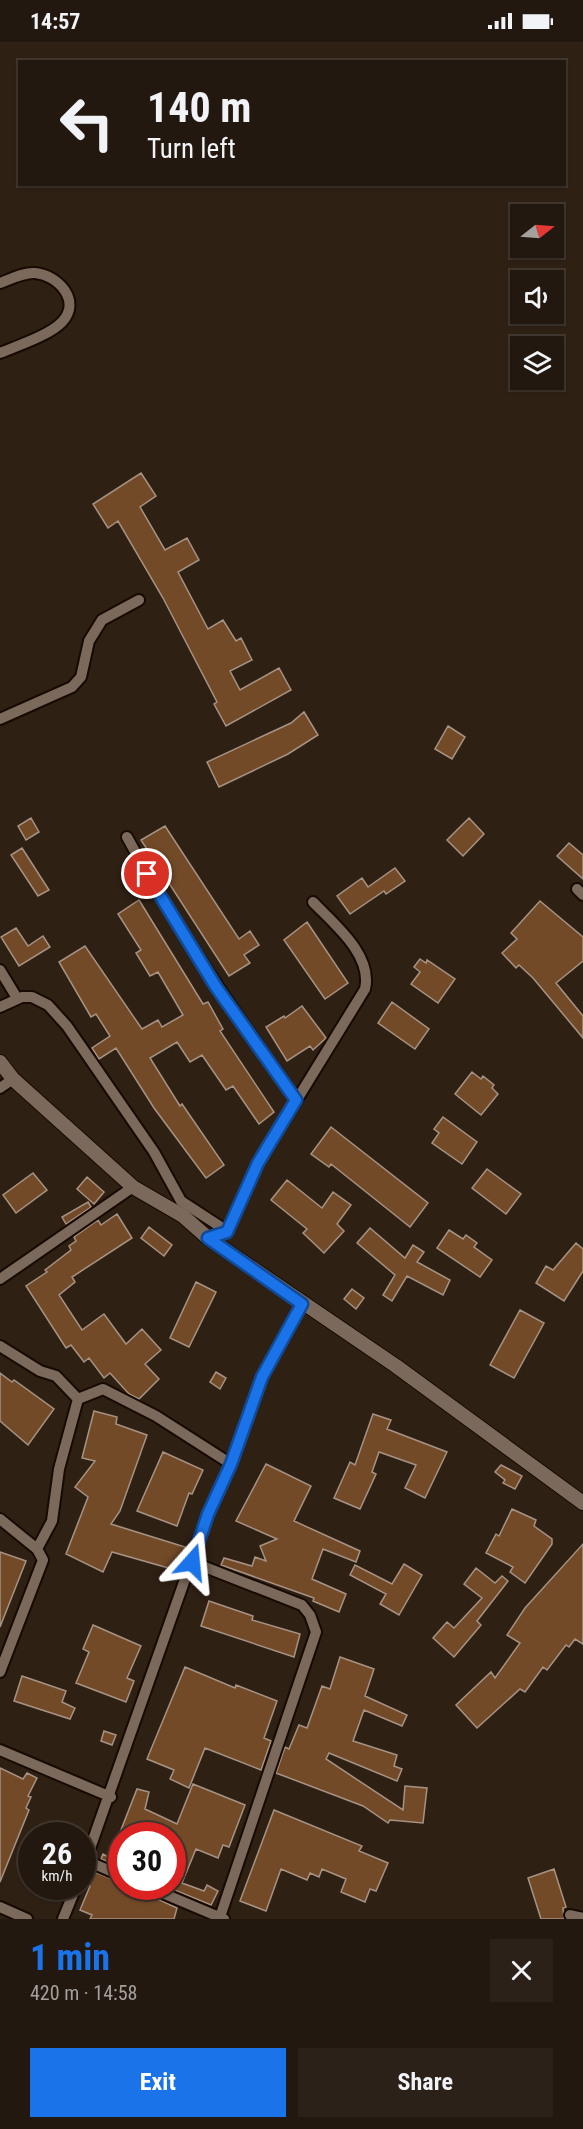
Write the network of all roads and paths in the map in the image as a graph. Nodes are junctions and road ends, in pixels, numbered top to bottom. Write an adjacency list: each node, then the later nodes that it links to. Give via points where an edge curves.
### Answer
1 (0, 283): 2 (street, via 34,273 46,275 57,280 69,303 62,322)
2 (0, 353)
3 (138, 600): 4 (street, via 102,620 89,641 81,677 72,687)
4 (0, 719)
5 (127, 837): 13 (street, via 216,987)
6 (314, 902): 13 (street, via 354,946 367,980)
7 (0, 970): 8 (street)
8 (17, 998): 9 (street); 15 (street, via 39,999 67,1026 154,1152 181,1201)
9 (0, 1007)
10 (0, 1062): 11 (street)
11 (13, 1079): 12 (street); 14 (street)
12 (0, 1088)
13 (296, 1100): 15 (street, via 258,1163)
14 (133, 1187): 16 (street, via 183,1216); 17 (street)
15 (227, 1232): 16 (street)
16 (208, 1238): 18 (street)
17 (0, 1279)
18 (302, 1304): 21 (street, via 262,1377); 22 (street, via 396,1366)
19 (0, 1346): 20 (street, via 40,1371 56,1376)
20 (78, 1399): 21 (street, via 103,1389 156,1416); 24 (street, via 59,1469 52,1521)
21 (231, 1464): 25 (street)
22 (583, 1503)
23 (0, 1519): 24 (street)
24 (37, 1549): 26 (street, via 43,1560)
25 (192, 1562): 28 (street); 34 (street, via 302,1605 316,1632)
26 (0, 1672)
27 (0, 1750): 28 (street)
28 (111, 1797): 29 (street)
29 (96, 1837)
30 (71, 1900): 37 (street)
31 (179, 1900): 34 (street)
32 (0, 1907): 36 (street)
33 (570, 1915): 35 (street)
34 (222, 1918)
35 (583, 1918)
36 (27, 1919)
37 (63, 1919)

